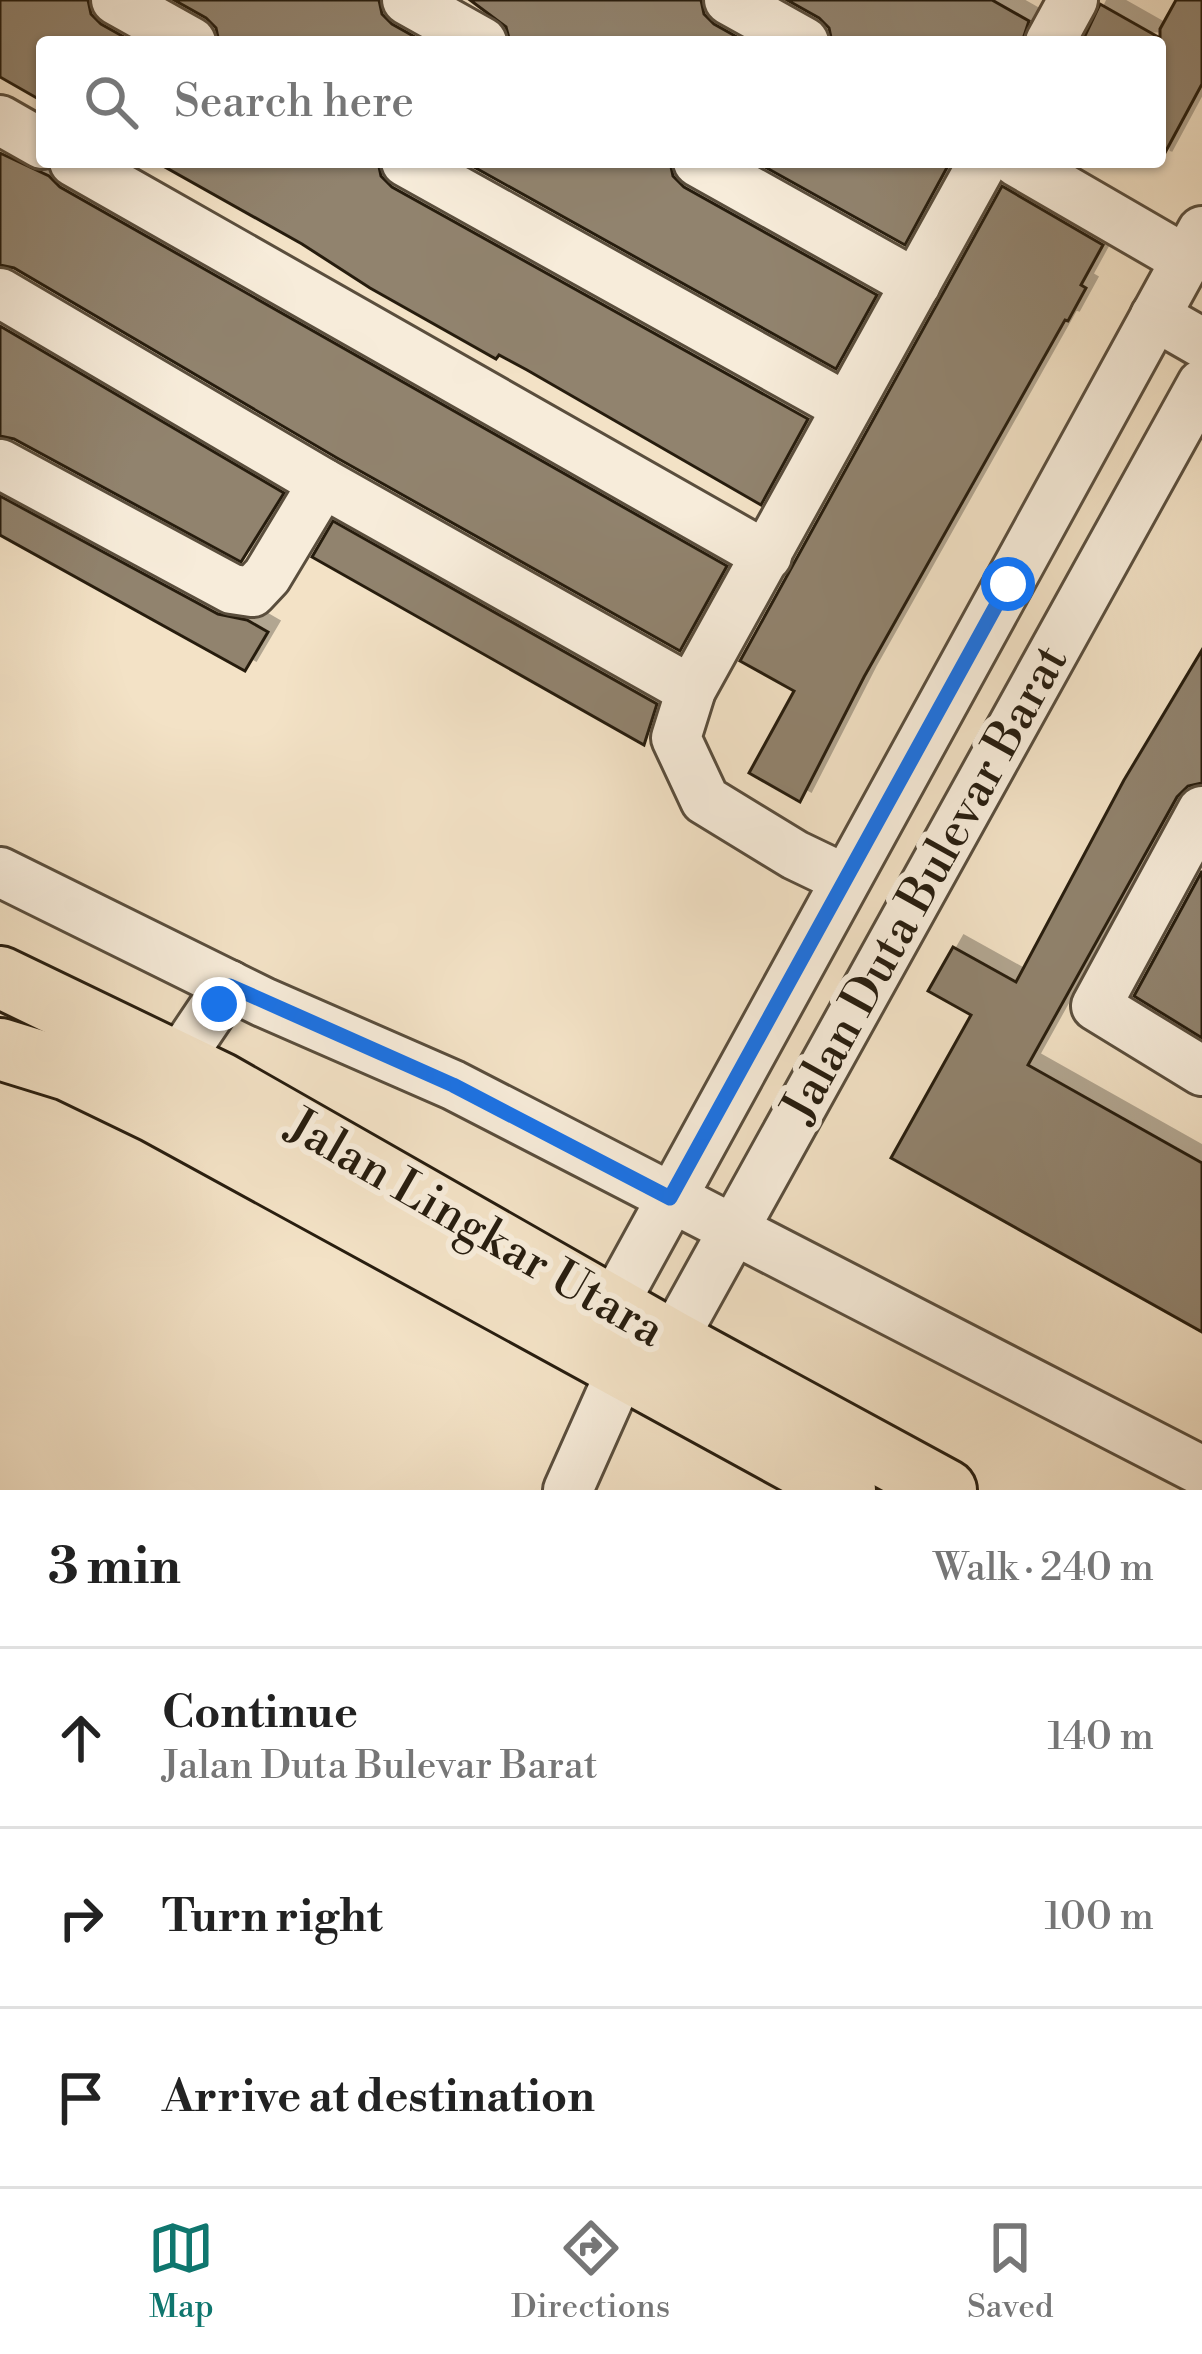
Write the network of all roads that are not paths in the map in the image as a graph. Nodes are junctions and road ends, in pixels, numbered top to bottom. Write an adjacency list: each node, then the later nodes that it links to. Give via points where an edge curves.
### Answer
1 (116, 0): 4 (street)
2 (407, 0): 5 (street)
3 (729, 0): 6 (street)
4 (180, 36)
5 (471, 36)
6 (793, 36)
7 (0, 120): 8 (street)
8 (36, 141)
9 (85, 168): 22 (street)
10 (417, 168): 19 (street)
11 (709, 168): 15 (street)
12 (980, 168): 15 (street)
13 (1030, 168): 14 (street)
14 (1194, 246): 17 (street, Jalan Duta Bulevar Barat)
15 (916, 284): 19 (street)
16 (0, 293): 21 (street)
17 (1174, 327): 26 (street, Jalan Duta Bulevar Barat)
18 (1202, 384): 34 (street, Jalan Duta Bulevar Barat)
19 (846, 407): 22 (street)
20 (0, 464): 21 (street, via 232,590 252,592)
21 (322, 483): 23 (street)
22 (767, 556): 23 (street)
23 (691, 690): 26 (street, via 676,738 704,800)
24 (1202, 811): 27 (street)
25 (0, 872): 29 (street)
26 (845, 879): 33 (street, Jalan Duta Bulevar Barat)
27 (1185, 885): 31 (street, via 1096,1006)
28 (0, 976): 32 (main road, Jalan Lingkar Utara)
29 (230, 986): 32 (street); 33 (street, via 453,1085)
30 (1, 1049): 32 (main road, Jalan Lingkar Utara)
31 (1202, 1071)
32 (167, 1086): 35 (main road, Jalan Lingkar Utara)
33 (664, 1210): 34 (street); 35 (street, Jalan Duta Bulevar Barat)
34 (730, 1240): 35 (street, Jalan Duta Bulevar Barat); 36 (street)
35 (638, 1336): 37 (main road, Jalan Lingkar Utara); 38 (street); 40 (main road, Jalan Lingkar Utara)
36 (1202, 1471)
37 (786, 1475): 39 (main road, Jalan Lingkar Utara)
38 (568, 1490)
39 (845, 1490)
40 (946, 1490)

